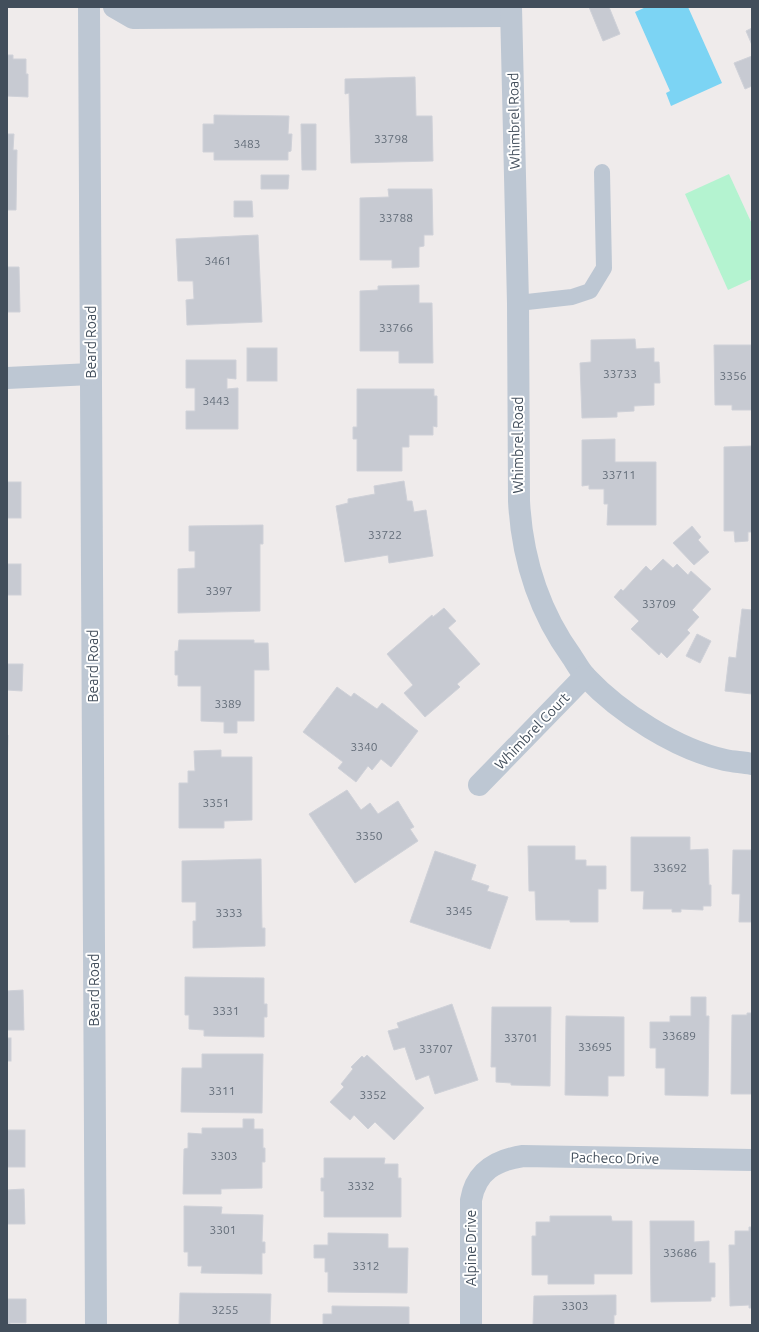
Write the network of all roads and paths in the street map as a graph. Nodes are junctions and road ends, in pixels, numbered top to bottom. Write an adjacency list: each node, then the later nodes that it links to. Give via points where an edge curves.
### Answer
1 (90, 7): 6 (street, Beard Road)
2 (114, 7): 3 (street, via 133,18)
3 (511, 12): 5 (street, Whimbrel Road)
4 (602, 172): 5 (lane, via 604,268 590,291 572,297)
5 (518, 302): 8 (street, Whimbrel Road, via 519,501 525,552 550,624)
6 (91, 374): 7 (street); 13 (street, Beard Road)
7 (7, 378)
8 (585, 676): 9 (street, Whimbrel Road, via 639,721 668,738 725,760); 10 (street, Whimbrel Court)
9 (752, 764)
10 (478, 785)
11 (752, 1160): 12 (street, Pacheco Drive, via 523,1156 499,1162)
12 (482, 1174): 14 (street, Alpine Drive, via 472,1192 471,1200)
13 (96, 1325)
14 (471, 1325)

